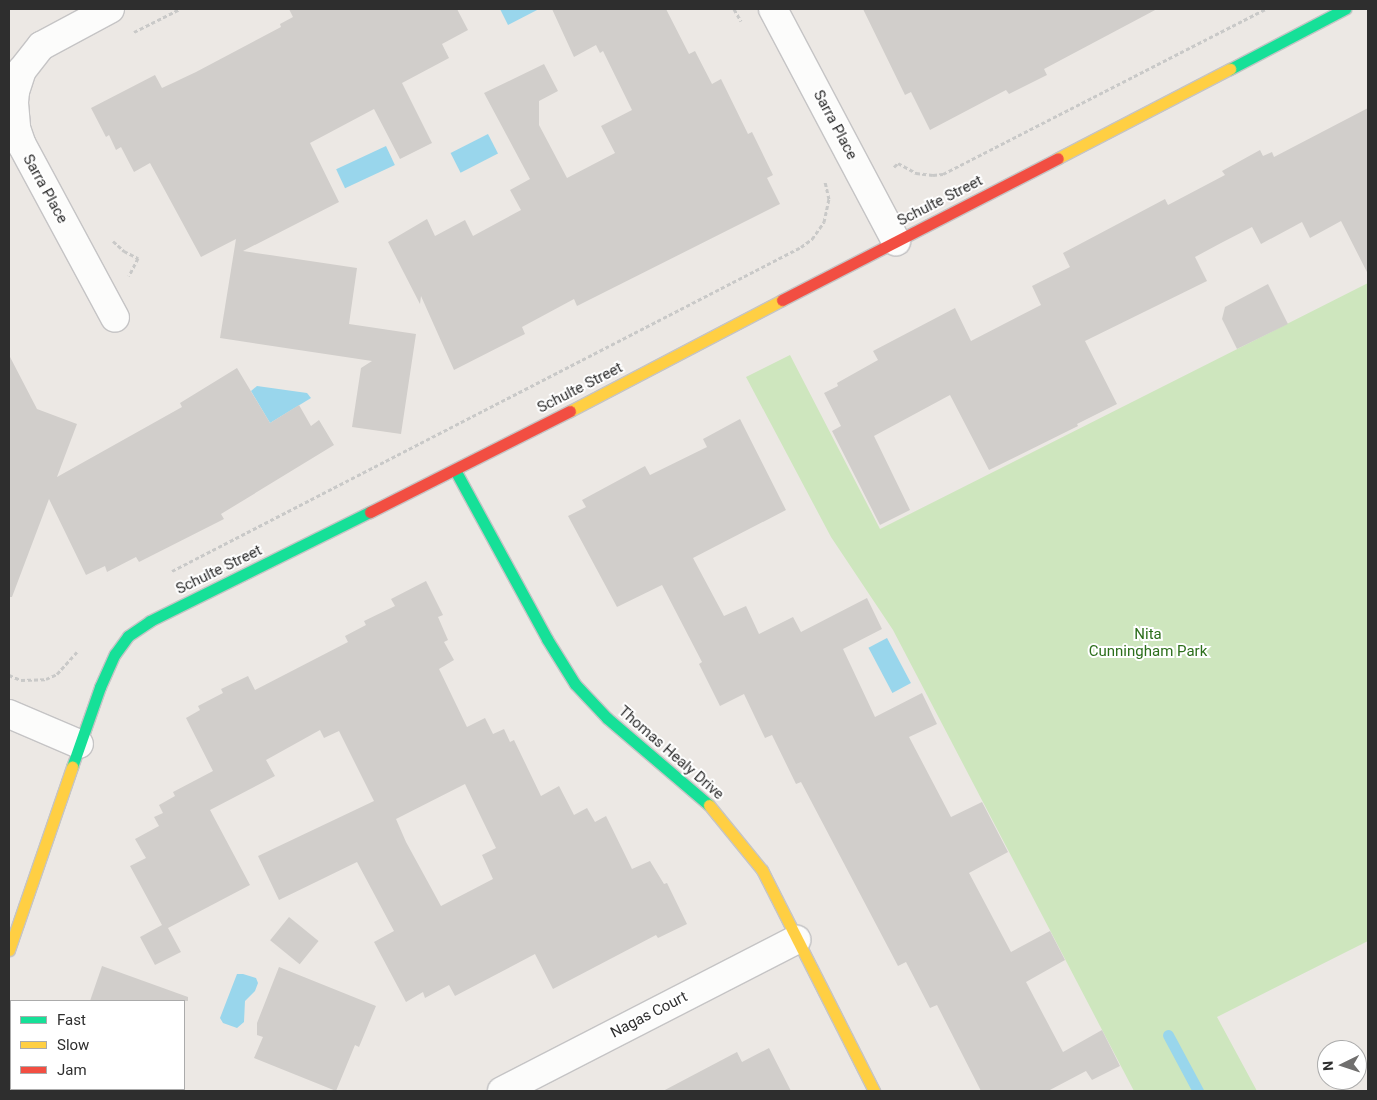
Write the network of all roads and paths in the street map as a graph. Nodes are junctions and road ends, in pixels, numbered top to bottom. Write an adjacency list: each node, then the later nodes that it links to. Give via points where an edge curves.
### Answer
1 (110, 9): 9 (street, Sarra Place, via 41,46)
2 (180, 9): 8 (path)
3 (734, 9): 7 (path)
4 (773, 9): 13 (street, Sarra Place)
5 (1265, 9): 10 (path, via 943,174 916,173 898,163)
6 (1345, 9): 13 (street, Schulte Street)
7 (743, 26)
8 (130, 34)
9 (13, 79): 14 (street, Sarra Place, via 14,116 22,145)
10 (892, 169)
11 (823, 177): 16 (path, via 828,199 824,222 812,239 801,247)
12 (110, 238): 14 (path, via 138,258)
13 (896, 241): 15 (street, Schulte Street)
14 (113, 315)
15 (455, 470): 20 (street, Schulte Street, via 192,599 128,636 105,675); 21 (street, Thomas Healy Drive, via 546,639 576,684 607,718 713,808 762,870)
16 (167, 573)
17 (80, 648): 18 (path, via 66,666 46,679 21,680)
18 (9, 675)
19 (9, 714): 20 (street)
20 (79, 744): 22 (street, Schulte Street)
21 (796, 940): 23 (street, Nagas Court); 24 (street, Thomas Healy Drive)
22 (9, 950)
23 (502, 1091)
24 (874, 1091)

